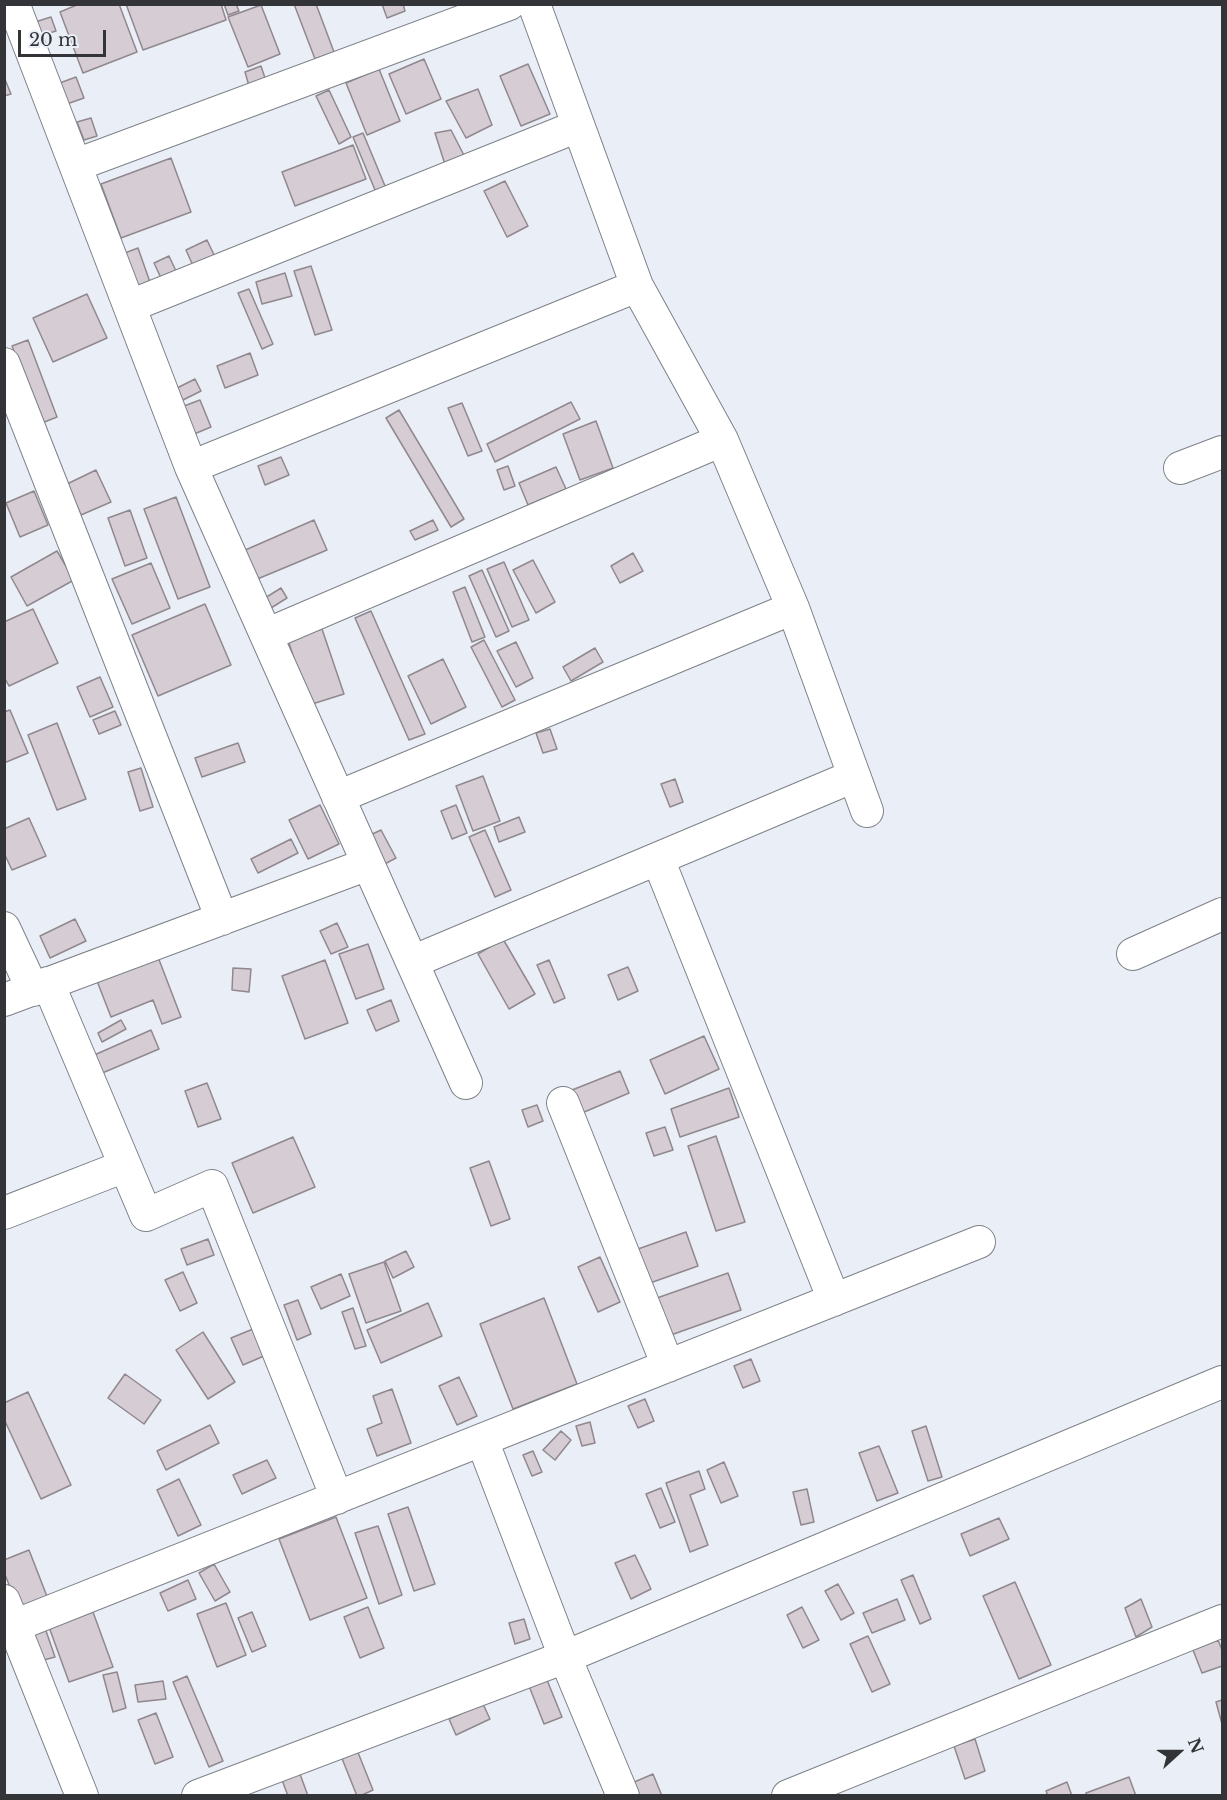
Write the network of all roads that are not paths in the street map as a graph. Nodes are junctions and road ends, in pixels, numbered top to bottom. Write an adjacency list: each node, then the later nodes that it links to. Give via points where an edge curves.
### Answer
1 (509, 4): 5 (street)
2 (534, 4): 4 (street)
3 (15, 8): 5 (street)
4 (578, 126): 6 (street); 7 (street)
5 (76, 165): 7 (street)
6 (637, 286): 9 (street); 11 (street)
7 (130, 306): 11 (street)
8 (4, 364): 21 (street)
9 (722, 440): 13 (street); 14 (street)
10 (1222, 452): 12 (street)
11 (191, 467): 14 (street)
12 (1180, 468)
13 (793, 608): 15 (street); 16 (street)
14 (266, 635): 16 (street)
15 (854, 776): 17 (street); 18 (street)
16 (338, 797): 19 (street)
17 (867, 811)
18 (658, 859): 24 (street); 31 (street)
19 (368, 864): 21 (street); 24 (street)
20 (1222, 914): 23 (street)
21 (222, 919): 25 (street)
22 (4, 928): 25 (street)
23 (1133, 954)
24 (412, 962): 26 (street)
25 (28, 991): 28 (street)
26 (466, 1083)
27 (563, 1103): 32 (street)
28 (125, 1166): 29 (street); 35 (street, via 146,1215 212,1186)
29 (4, 1213)
30 (979, 1242): 31 (street)
31 (834, 1300): 32 (street)
32 (668, 1366): 34 (street)
33 (1222, 1382): 38 (street)
34 (482, 1440): 35 (street); 38 (street)
35 (337, 1498): 36 (street)
36 (8, 1619): 39 (street)
37 (1222, 1621): 42 (street)
38 (565, 1657): 40 (street); 41 (street)
39 (82, 1796)
40 (198, 1796)
41 (623, 1796)
42 (788, 1796)

